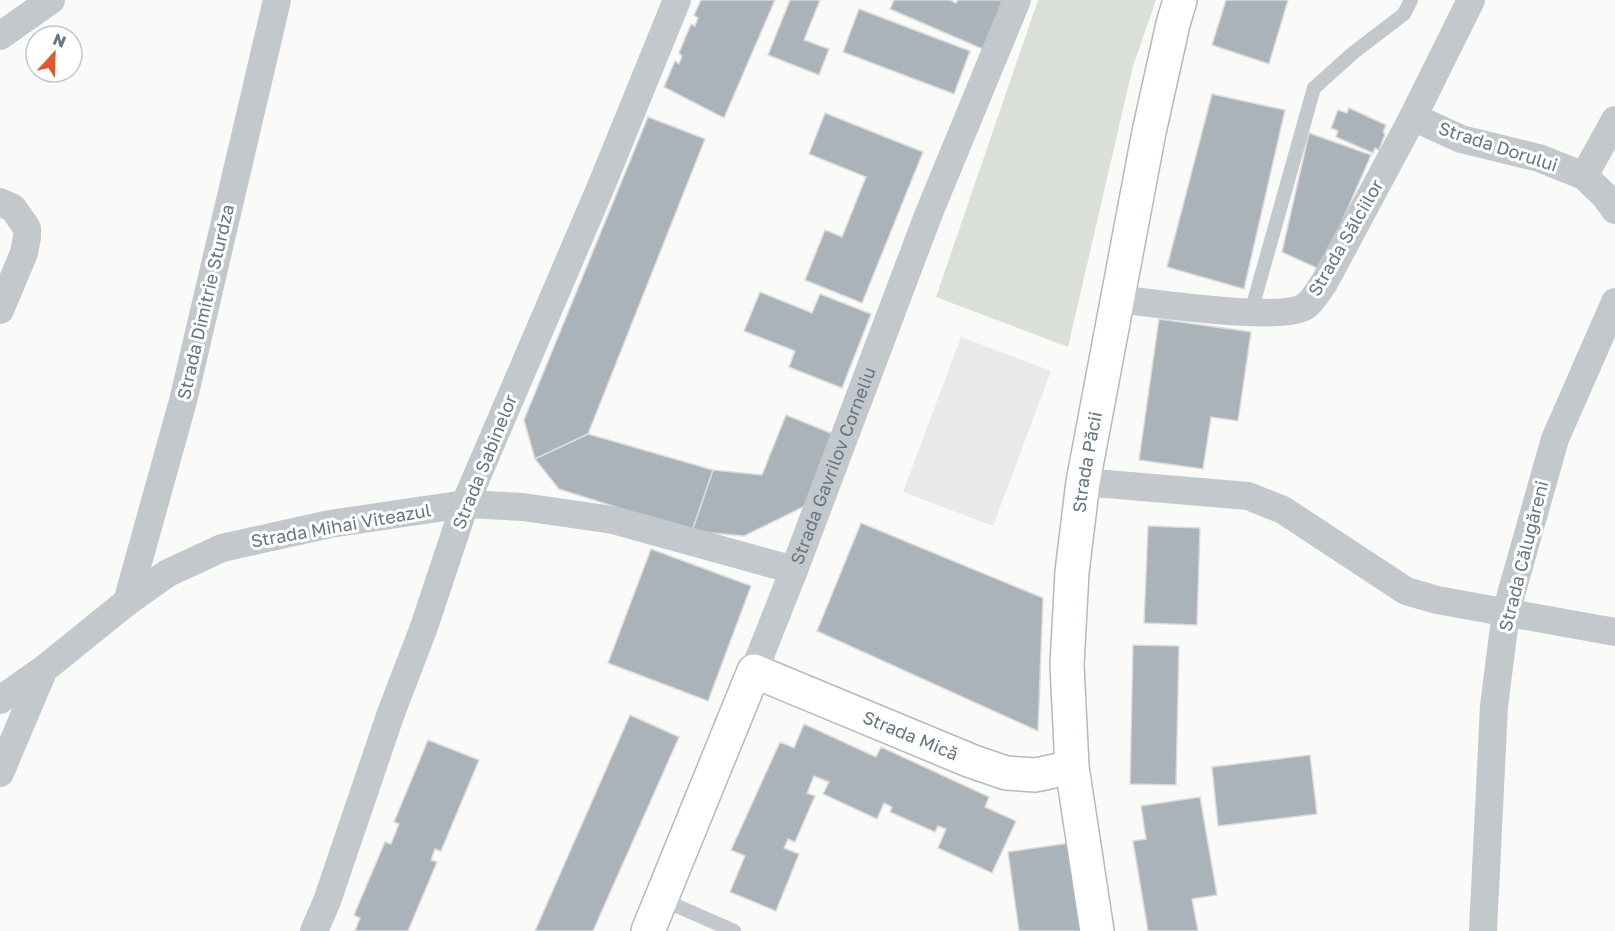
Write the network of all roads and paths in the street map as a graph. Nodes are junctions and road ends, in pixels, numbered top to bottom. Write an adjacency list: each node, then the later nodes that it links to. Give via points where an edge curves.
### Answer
1 (51, 0): 8 (street)
2 (277, 0): 21 (street, Strada Dimitrie Sturdza, via 183,401)
3 (677, 0): 19 (street, Strada Sabinelor)
4 (1017, 0): 20 (street, Strada Gavrilov Corneliu, via 929,213)
5 (1180, 0): 14 (street, Strada Păcii, via 1149,132)
6 (1411, 0): 17 (lane, via 1404,14 1314,87)
7 (1471, 0): 9 (street, Strada Sălciilor)
8 (0, 36)
9 (1413, 117): 11 (street, Strada Dorului, via 1461,139 1539,158); 17 (street, Strada Sălciilor, via 1324,283 1307,306 1288,312)
10 (1615, 120): 11 (street)
11 (1584, 176): 13 (street)
12 (0, 202): 16 (street, via 13,208 27,228 27,237)
13 (1615, 210)
14 (1118, 299): 17 (street, Strada Sălciilor); 18 (street, Strada Păcii)
15 (1615, 302): 22 (street, Strada Călugăreni, via 1555,439)
16 (0, 310)
17 (1251, 312)
18 (1083, 482): 22 (street, via 1248,496 1283,510 1406,591); 27 (street, Strada Păcii, via 1072,572 1067,665)
19 (465, 504): 20 (street, Strada Mihai Viteazul, via 524,507 613,520); 21 (street, Strada Mihai Viteazul, via 330,524 222,548 168,573); 30 (street, Strada Sabinelor)
20 (794, 570): 25 (street, Strada Gavrilov Corneliu)
21 (127, 603): 24 (street, Strada Mihai Viteazul)
22 (1506, 612): 23 (street); 34 (street, Strada Călugăreni, via 1494,706)
23 (1615, 632)
24 (44, 669): 26 (street, Strada Mihai Viteazul); 28 (street)
25 (754, 671): 27 (street, Strada Mică, via 1006,773 1036,775); 29 (street, Strada Gavrilov Corneliu)
26 (0, 700)
27 (1072, 767): 33 (street, Strada Păcii)
28 (0, 773)
29 (661, 899): 31 (street, Strada Gavrilov Corneliu); 32 (lane)
30 (315, 931)
31 (648, 931)
32 (734, 931)
33 (1097, 931)
34 (1483, 931)

